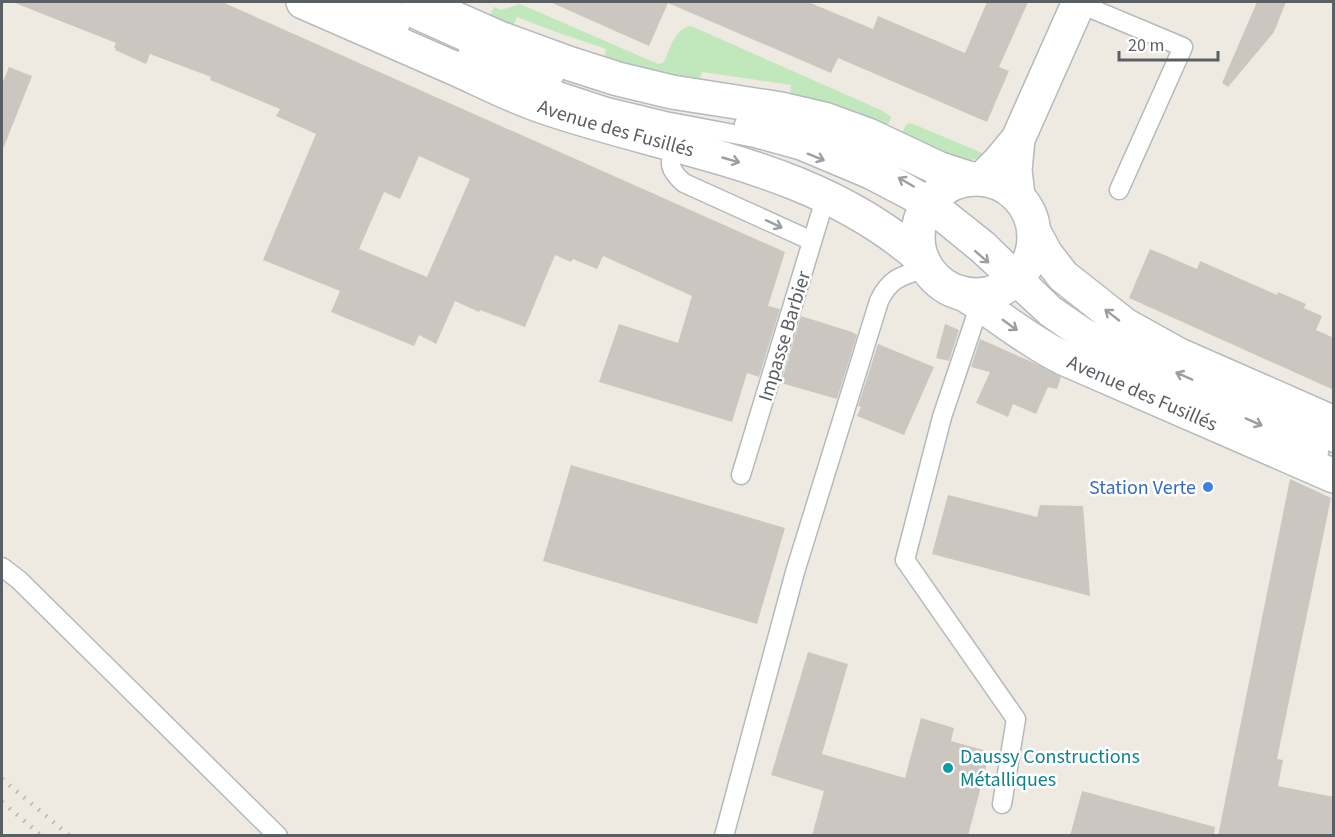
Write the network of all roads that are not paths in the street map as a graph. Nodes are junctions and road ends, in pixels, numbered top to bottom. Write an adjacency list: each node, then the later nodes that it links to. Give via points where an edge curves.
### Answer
1 (303, 2): 7 (main road, Avenue des Fusillés, via 541,106)
2 (344, 2): 12 (lane, one-way to 12, via 504,72 576,97 799,150 910,201)
3 (376, 2): 12 (lane, one-way to 3, via 876,165 817,141 585,87 485,51)
4 (418, 2): 8 (main road, via 502,39 618,79 824,119 939,169)
5 (1079, 2): 6 (main road); 9 (lane, via 1183,47)
6 (1018, 139): 8 (main road, via 999,162); 11 (main road)
7 (675, 145): 10 (main road, Avenue des Fusillés, one-way to 10, via 743,164); 14 (lane, one-way to 14, via 671,168 684,183)
8 (976, 179): 11 (main road, via 1001,184); 12 (main road, via 950,185)
9 (1119, 190)
10 (826, 196): 14 (lane, Impasse Barbier); 15 (main road, Avenue des Fusillés, via 887,231)
11 (1018, 196): 13 (main road, via 1029,212)
12 (928, 204): 15 (main road, via 918,235); 16 (lane, via 987,241)
13 (1034, 232): 16 (main road, via 1032,254); 18 (main road, one-way to 13, via 1177,354 1125,325 1063,276)
14 (812, 241): 21 (lane, Impasse Barbier)
15 (925, 264): 17 (main road, Avenue des Fusillés, via 939,281); 26 (lane, via 893,281 879,302 795,572)
16 (1016, 279): 17 (main road, via 996,292 970,295); 19 (lane, one-way to 16, via 1101,337); 20 (lane, one-way to 20, via 1057,325 1089,346)
17 (971, 298): 22 (main road, Avenue des Fusillés, one-way to 22, via 1063,358); 24 (lane, via 905,560 1016,719)
18 (1334, 423)
19 (1334, 443)
20 (1334, 458)
21 (741, 475)
22 (1334, 477)
23 (2, 567): 25 (lane)
24 (1002, 804)
25 (279, 836)
26 (724, 836)

